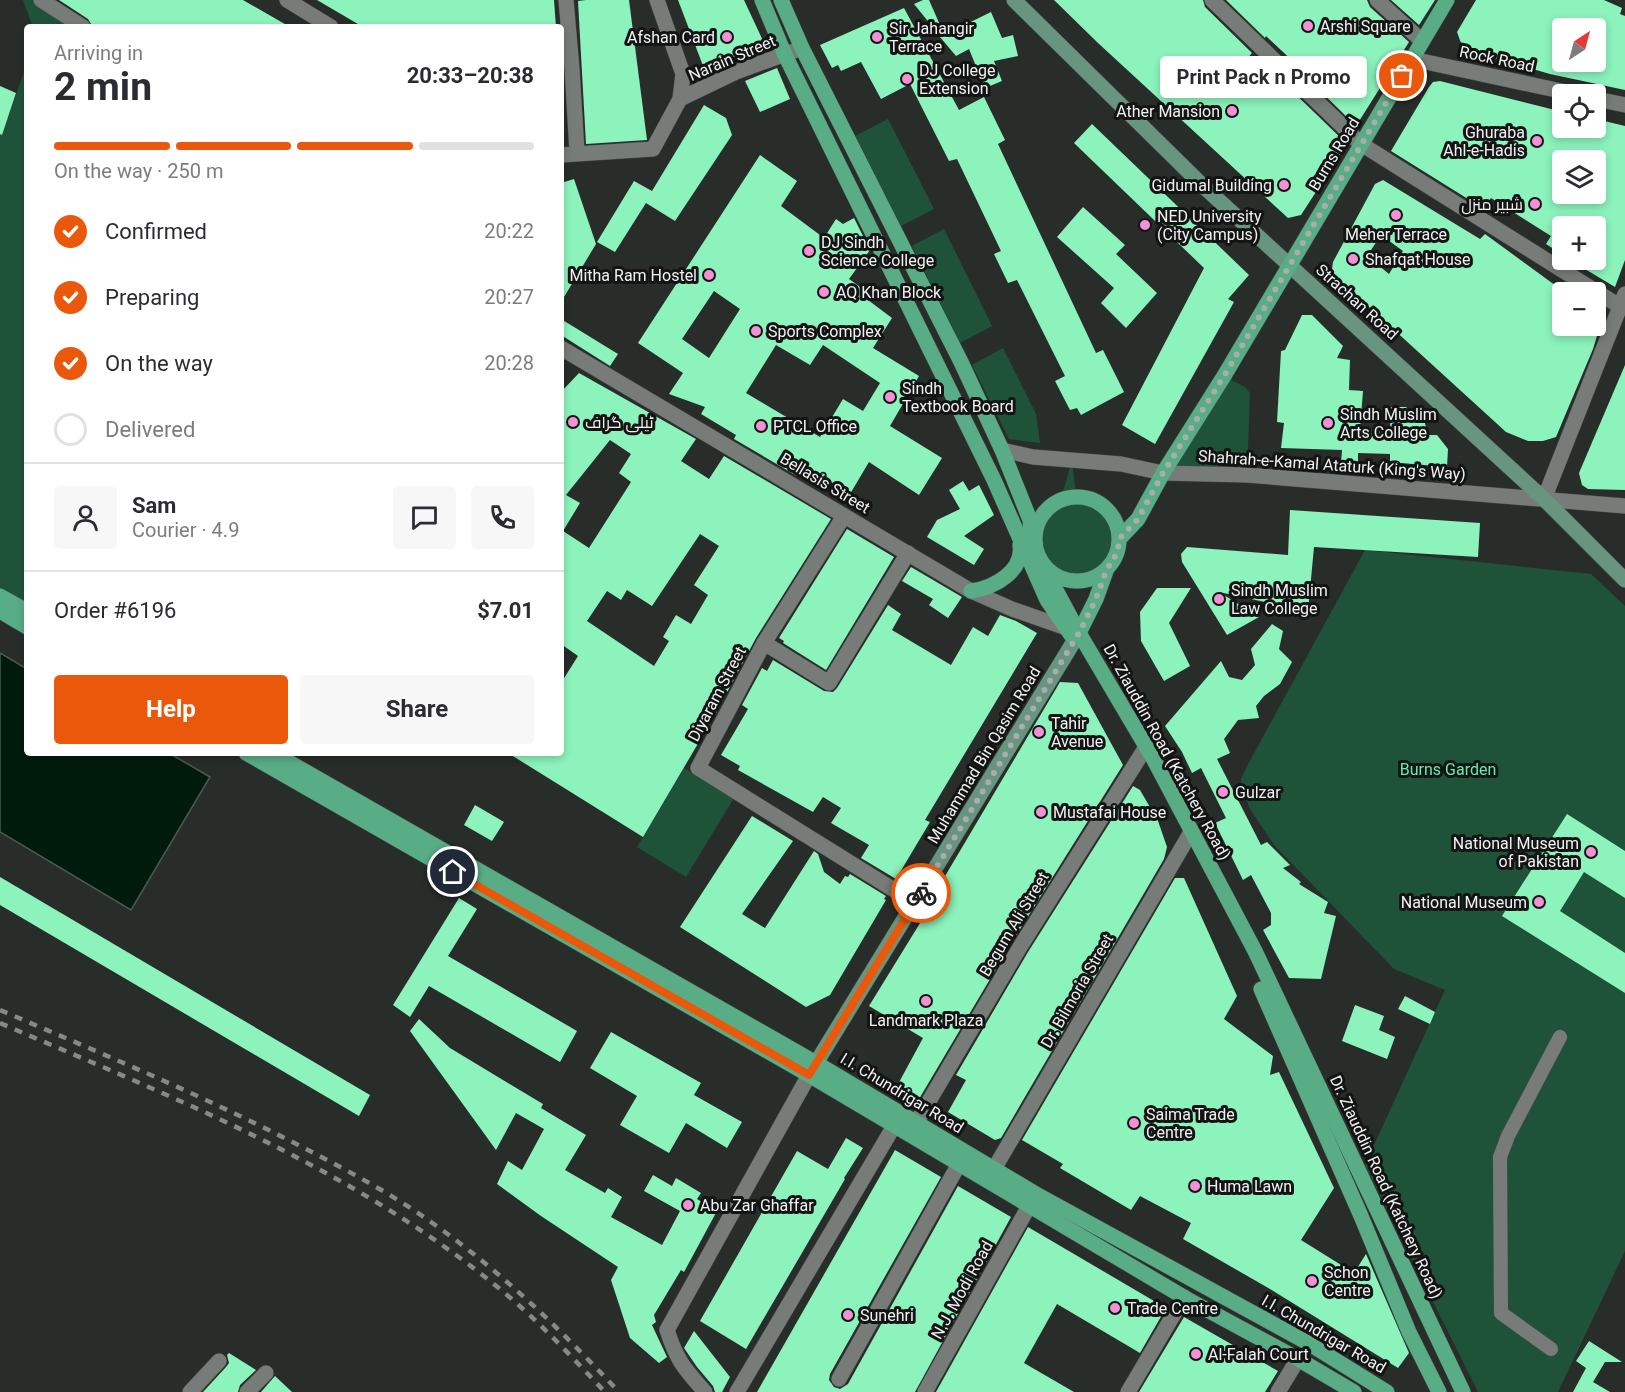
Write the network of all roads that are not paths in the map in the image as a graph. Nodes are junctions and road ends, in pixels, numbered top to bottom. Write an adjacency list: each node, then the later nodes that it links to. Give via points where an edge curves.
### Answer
1 (41, 0): 11 (street)
2 (287, 0): 12 (street)
3 (566, 0): 22 (street)
4 (657, 0): 18 (street, via 683,74)
5 (762, 0): 15 (main road, Dr. Ziauddin Road (Katchery Road))
6 (781, 0): 14 (main road, Dr. Ziauddin Road (Katchery Road))
7 (1014, 0): 24 (main road, Strachan Road)
8 (1212, 0): 21 (street)
9 (1377, 0): 13 (street)
10 (1447, 0): 13 (main road, Burns Road)
11 (78, 24)
12 (326, 24)
13 (1422, 41): 16 (main road, Burns Road)
14 (802, 48): 15 (street, Narain Street); 27 (main road, Dr. Ziauddin Road (Katchery Road))
15 (785, 55): 18 (street, Narain Street, via 736,72); 32 (main road, Dr. Ziauddin Road (Katchery Road), via 994,480)
16 (1412, 58): 17 (street, Rock Road); 21 (main road, Burns Road)
17 (1552, 89)
18 (680, 99): 22 (street, Narain Street, via 653,149)
19 (1606, 101): 20 (street)
20 (1625, 105)
21 (1361, 144): 24 (main road, Burns Road); 25 (street)
22 (577, 152): 23 (street, Narain Street)
23 (564, 154)
24 (1289, 265): 28 (main road); 29 (main road, Strachan Road)
25 (1624, 303): 29 (street)
26 (564, 350): 31 (street, Bellasis Street)
27 (1002, 450): 28 (street, Shahrah-e-Kamal Ataturk (King's Way)); 32 (main road, Dr. Ziauddin Road (Katchery Road), via 1030,520)
28 (1163, 473): 29 (street, Shahrah-e-Kamal Ataturk (King's Way), via 1247,475); 33 (main road, via 1138,519)
29 (1544, 499): 30 (street, Shahrah-e-Kamal Ataturk (King's Way)); 37 (main road, Strachan Road)
30 (1625, 506)
31 (844, 516): 34 (street, Bellasis Street); 44 (street)
32 (1029, 538): 33 (main road, via 1050,506 1084,497 1104,505); 35 (main road, Dr. Ziauddin Road (Katchery Road)); 38 (main road, via 1014,569 991,586)
33 (1120, 538): 36 (main road, via 1117,553)
34 (908, 553): 38 (street, Bellasis Street); 44 (street, Diyaram Street, via 829,683)
35 (1035, 561): 36 (main road, via 1072,582 1086,581); 43 (main road, Dr. Ziauddin Road (Katchery Road))
36 (1106, 571): 43 (main road, via 1096,599)
37 (1625, 580)
38 (972, 591): 43 (street, Bellasis Street)
39 (0, 596): 40 (main road)
40 (24, 609)
41 (0, 611): 42 (main road)
42 (24, 625)
43 (1073, 634): 45 (main road, Dr. Ziauddin Road (Katchery Road)); 49 (main road, Muhammad Bin Qasim Road)
44 (764, 643): 49 (street, Diyaram Street, via 698,768)
45 (1144, 750): 48 (main road, Dr. Ziauddin Road (Katchery Road)); 52 (street, Begum Ali Street, via 1020,947)
46 (251, 756): 51 (main road, I.I. Chundrigar Road)
47 (278, 756): 51 (main road, I.I. Chundrigar Road)
48 (1189, 836): 55 (street, Dr. Bilmoria Street); 72 (main road, Dr. Ziauddin Road (Katchery Road), via 1246,953 1409,1332); 73 (main road, Dr. Ziauddin Road (Katchery Road), via 1255,951)
49 (915, 903): 51 (main road, Muhammad Bin Qasim Road)
50 (1560, 1037): 58 (street, via 1500,1157 1501,1313)
51 (813, 1069): 52 (main road, I.I. Chundrigar Road); 53 (main road, I.I. Chundrigar Road); 65 (street, Muhammad Bin Qasim Road, via 667,1330 681,1365)
52 (916, 1123): 55 (main road, I.I. Chundrigar Road)
53 (894, 1126): 54 (main road, I.I. Chundrigar Road); 66 (street)
54 (959, 1164): 56 (main road, I.I. Chundrigar Road); 62 (street)
55 (994, 1169): 71 (main road, I.I. Chundrigar Road, via 1308,1343)
56 (1029, 1206): 57 (main road, I.I. Chundrigar Road); 67 (street, N.J. Modi Road)
57 (1184, 1297): 59 (main road, I.I. Chundrigar Road); 68 (street)
58 (1551, 1349)
59 (1298, 1359): 69 (street); 70 (main road, I.I. Chundrigar Road)
60 (219, 1361): 63 (street)
61 (266, 1373): 64 (street)
62 (838, 1379)
63 (190, 1392)
64 (247, 1392)
65 (705, 1392)
66 (736, 1392)
67 (925, 1392)
68 (1128, 1392)
69 (1278, 1392)
70 (1354, 1392)
71 (1388, 1392)
72 (1439, 1392)
73 (1463, 1392)

